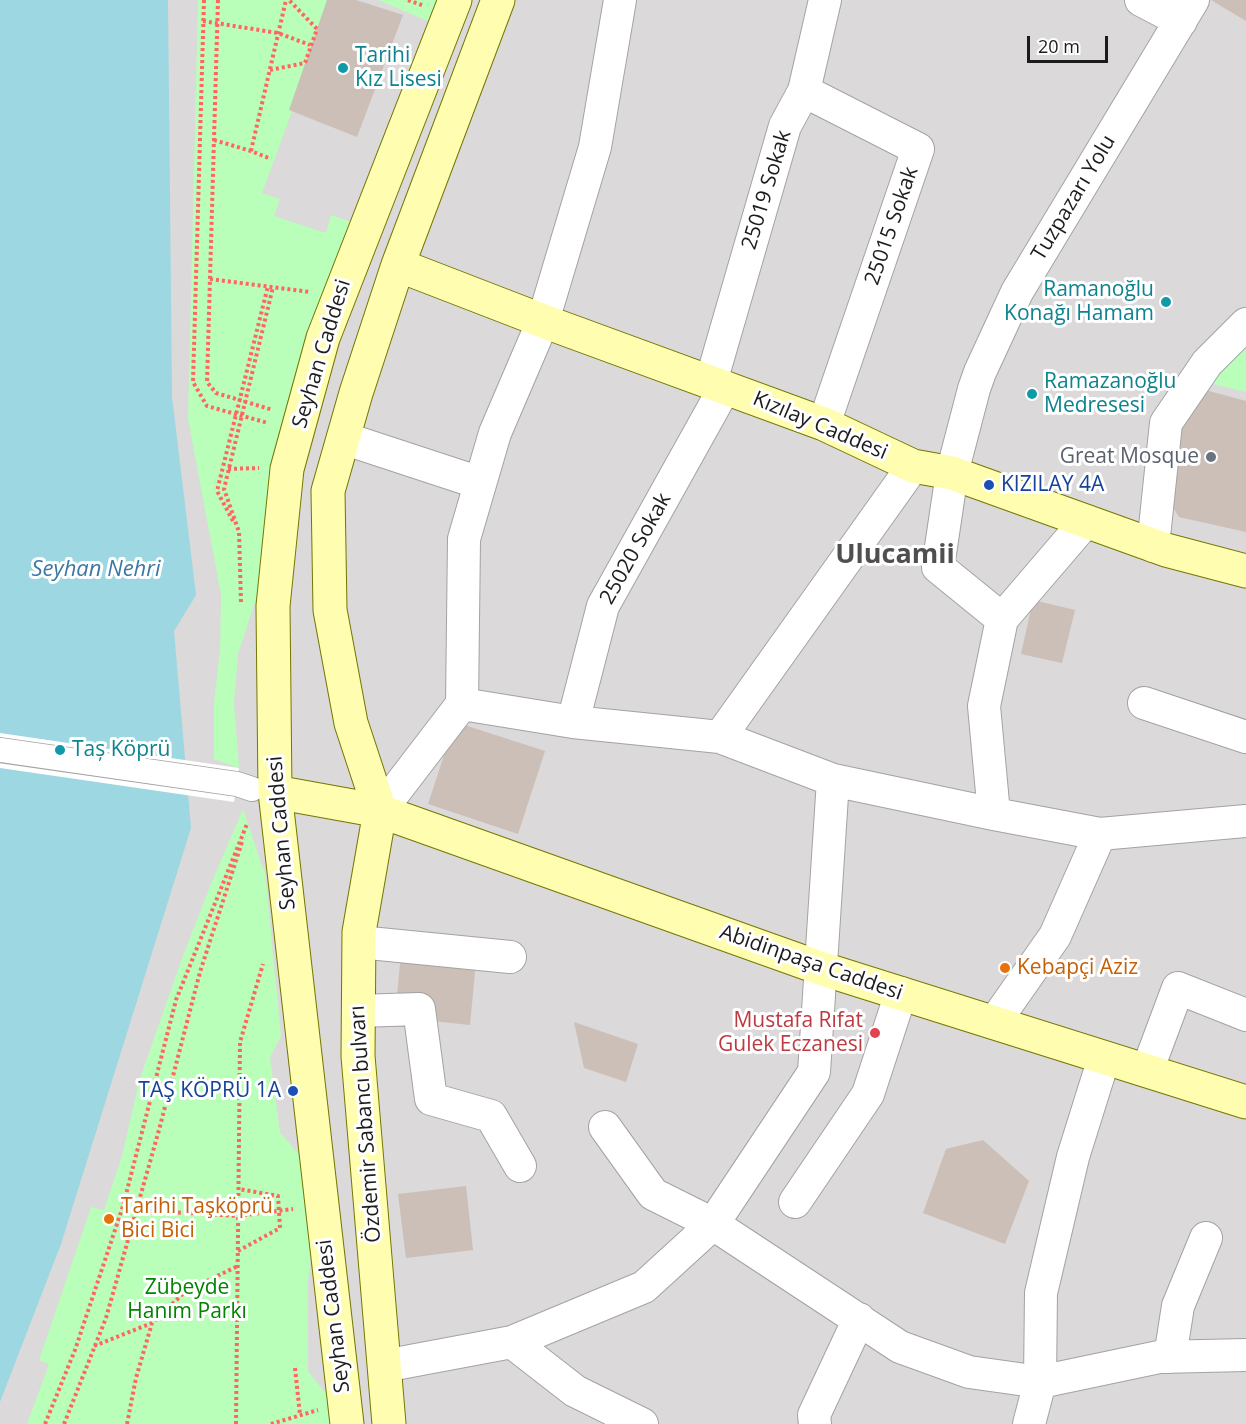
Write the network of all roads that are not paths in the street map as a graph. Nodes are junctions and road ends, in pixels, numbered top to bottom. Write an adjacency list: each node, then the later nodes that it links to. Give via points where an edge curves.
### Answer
1 (455, 0): 28 (main road, Seyhan Caddesi, via 322,338 287,470)
2 (498, 0): 8 (main road, Özdemir Sabancı bulvarı)
3 (620, 0): 9 (street, via 595,147)
4 (825, 0): 7 (street, 25019 Sokak)
5 (1141, 0): 6 (street)
6 (1187, 11): 15 (street, Tuzpazarı Yolu, via 1017,292 974,389)
7 (804, 91): 11 (street, 25019 Sokak, via 785,126); 12 (street, 25015 Sokak, via 918,149)
8 (398, 265): 9 (main road, Kızılay Caddesi); 13 (main road, Özdemir Sabancı bulvarı)
9 (543, 321): 11 (main road, Kızılay Caddesi); 16 (street, via 495,433)
10 (1246, 324): 18 (street, via 1207,363 1166,423)
11 (718, 384): 12 (main road, Kızılay Caddesi); 23 (street, 25020 Sokak, via 603,606)
12 (824, 424): 14 (main road, Kızılay Caddesi)
13 (343, 438): 16 (street); 29 (main road, Özdemir Sabancı bulvarı, via 328,491 330,610 351,723)
14 (914, 466): 15 (main road, Kızılay Caddesi); 24 (street)
15 (952, 472): 17 (main road, Kızılay Caddesi); 20 (street, Tuzpazarı Yolu, via 938,567)
16 (480, 483): 22 (street, via 464,539)
17 (1086, 521): 18 (main road, Kızılay Caddesi); 20 (street)
18 (1153, 546): 19 (main road, Kızılay Caddesi)
19 (1246, 571)
20 (1002, 619): 30 (street, via 984,706)
21 (1144, 703): 25 (street)
22 (462, 704): 23 (street); 29 (street)
23 (573, 722): 24 (street)
24 (720, 737): 27 (street)
25 (1246, 737)
26 (0, 750): 28 (street)
27 (832, 780): 30 (street); 35 (street)
28 (254, 788): 29 (main road, Abidinpaşa Caddesi); 54 (main road, Seyhan Caddesi)
29 (380, 811): 33 (main road, Özdemir Sabancı bulvarı); 35 (main road, Abidinpaşa Caddesi)
30 (994, 814): 32 (street)
31 (1246, 821): 32 (street)
32 (1100, 834): 39 (street, via 1055,936)
33 (359, 942): 34 (street); 37 (main road, Özdemir Sabancı bulvarı)
34 (510, 957)
35 (820, 968): 36 (main road, Abidinpaşa Caddesi); 46 (street, via 814,1072)
36 (901, 993): 39 (main road, Abidinpaşa Caddesi); 45 (street, via 868,1094)
37 (358, 1011): 44 (street, via 419,1009 431,1099 491,1116); 52 (main road, Özdemir Sabancı bulvarı, via 358,1056)
38 (1246, 1015): 41 (street, via 1178,988)
39 (994, 1023): 40 (main road, Abidinpaşa Caddesi)
40 (1104, 1058): 41 (main road, Abidinpaşa Caddesi); 53 (street, via 1073,1157 1041,1293)
41 (1147, 1071): 42 (main road, Abidinpaşa Caddesi)
42 (1246, 1102)
43 (605, 1127): 46 (street, via 653,1194)
44 (520, 1166)
45 (795, 1202)
46 (713, 1224): 48 (street); 49 (street, via 644,1287)
47 (1206, 1238): 51 (street, via 1178,1306)
48 (859, 1319): 53 (street, via 900,1347 969,1372); 57 (street, via 813,1415)
49 (512, 1342): 52 (street); 56 (street, via 575,1391)
50 (1246, 1355): 51 (street)
51 (1170, 1357): 53 (street)
52 (384, 1366): 55 (main road, Özdemir Sabancı bulvarı)
53 (1040, 1382): 58 (street)
54 (346, 1413)
55 (389, 1424)
56 (642, 1424)
57 (815, 1424)
58 (1029, 1424)

